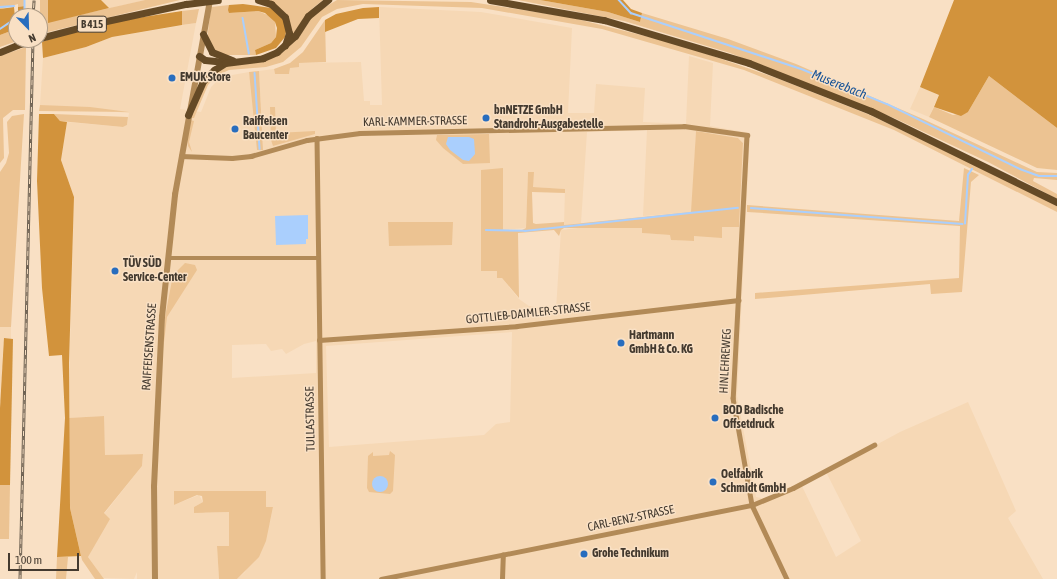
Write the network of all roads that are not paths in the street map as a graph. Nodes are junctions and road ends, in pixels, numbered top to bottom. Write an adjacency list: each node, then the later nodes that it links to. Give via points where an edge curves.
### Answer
1 (210, 0): 6 (street, RAIFFEISENSTRASSE)
2 (218, 0): 7 (main road, B 415, bridge, via 186,4)
3 (258, 0): 8 (main road, via 272,4 285,17 289,34)
4 (328, 0): 8 (main road, via 308,16)
5 (490, 0): 17 (main road, via 604,20 749,63 871,111)
6 (203, 34): 11 (street, RAIFFEISENSTRASSE); 12 (main road, via 208,48)
7 (48, 36)
8 (284, 47): 12 (main road, via 263,58)
9 (11, 48): 10 (main road, bridge)
10 (0, 52)
11 (199, 56): 12 (main road); 13 (street, RAIFFEISENSTRASSE)
12 (223, 60): 13 (main road, via 203,81)
13 (188, 115): 16 (street, RAIFFEISENSTRASSE)
14 (747, 135): 15 (street, KARL-KAMMER-STRASSE, via 684,126 356,133); 20 (street, HINLEHREWEG)
15 (317, 138): 16 (street, KARL-KAMMER-STRASSE, via 251,156); 19 (street, TULLASTRASSE)
16 (182, 156): 18 (street, RAIFFEISENSTRASSE)
17 (1057, 202)
18 (168, 258): 19 (street); 25 (street, RAIFFEISENSTRASSE, via 159,364 154,479)
19 (318, 258): 21 (street, TULLASTRASSE)
20 (738, 300): 21 (street, GOTTLIEB-DAIMLER-STRASSE, via 517,326); 23 (street, HINLEHREWEG, via 734,398)
21 (319, 340): 26 (street, TULLASTRASSE)
22 (874, 444): 23 (street, CARL-BENZ-STRASSE, via 793,488)
23 (752, 505): 24 (street, CARL-BENZ-STRASSE); 29 (street, HINLEHREWEG)
24 (503, 554): 27 (street, CARL-BENZ-STRASSE); 28 (street)
25 (155, 579)
26 (323, 579)
27 (381, 579)
28 (502, 579)
29 (787, 579)

